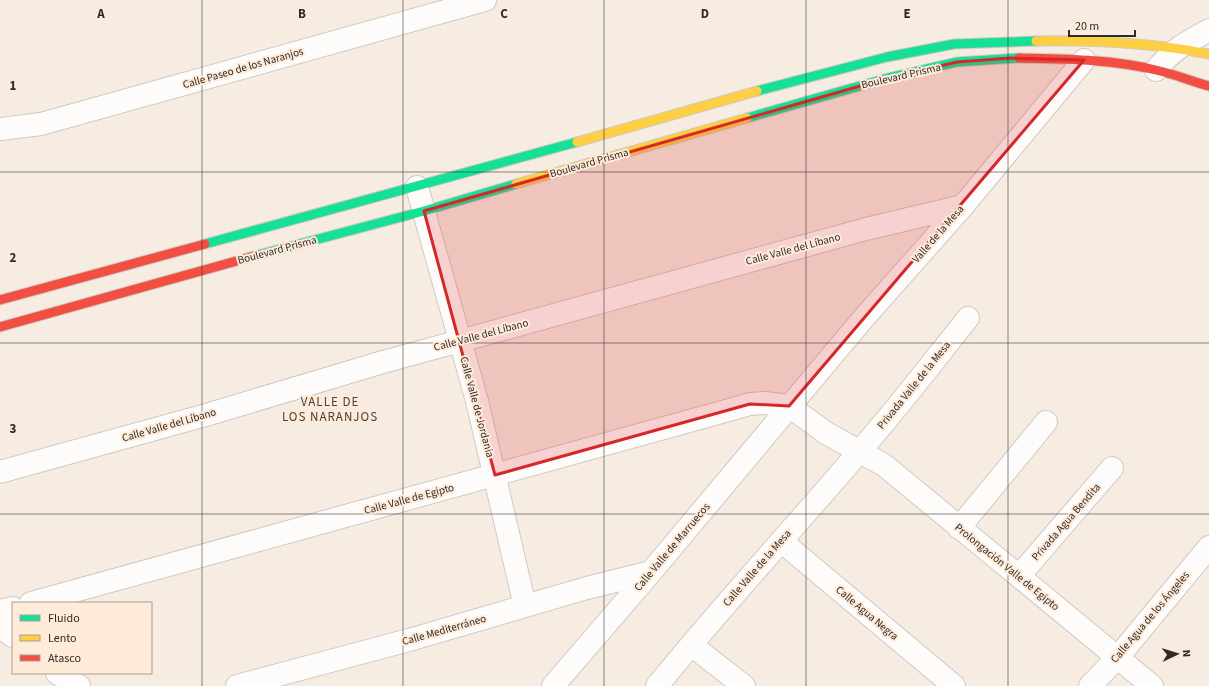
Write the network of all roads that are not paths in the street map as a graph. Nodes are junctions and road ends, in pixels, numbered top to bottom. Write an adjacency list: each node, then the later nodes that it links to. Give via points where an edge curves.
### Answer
1 (485, 0): 8 (street, Calle Paseo de los Naranjos, via 41,124)
2 (1209, 30): 3 (street)
3 (1176, 48): 4 (street, Boulevard Prisma); 6 (street); 9 (street, Boulevard Prisma, via 1094,41 954,44 887,57 797,80)
4 (1209, 54)
5 (1084, 60): 6 (street, Boulevard Prisma); 10 (street, Valle de la Mesa); 11 (street, Boulevard Prisma, via 1011,58 957,62 804,101)
6 (1156, 70): 7 (street, Boulevard Prisma)
7 (1206, 82)
8 (0, 129)
9 (417, 187): 11 (street, Calle Valle de Jordania); 12 (street, Boulevard Prisma)
10 (963, 206): 15 (street, Calle Valle del Líbano, via 866,229); 16 (street, Valle de la Mesa)
11 (424, 211): 14 (street, Boulevard Prisma); 15 (street, Calle Valle de Jordania)
12 (0, 300)
13 (968, 318): 18 (street, Privada Valle de la Mesa)
14 (0, 327)
15 (460, 341): 20 (street, Calle Valle del Líbano); 21 (street, Calle Valle de Jordania)
16 (789, 406): 18 (street, Prolongación Valle de Egipto, via 826,434); 21 (street, Calle Valle de Egipto, via 750,404); 25 (street, Calle Valle de Marruecos)
17 (1046, 422): 22 (street)
18 (860, 451): 22 (street, Prolongación Valle de Egipto, via 884,465); 23 (street, Calle Valle de la Mesa)
19 (1112, 468): 26 (street, Privada Agua Bendita)
20 (0, 472)
21 (495, 475): 27 (street, Calle Valle de Egipto); 28 (street, Calle Valle de Jordania)
22 (959, 528): 26 (street, Prolongación Valle de Egipto)
23 (781, 541): 33 (street, Calle Valle de la Mesa); 41 (street, Calle Agua Negra)
24 (1209, 547): 34 (street, Calle Agua de los Ángeles)
25 (651, 572): 28 (street, Calle Mediterráneo); 38 (street, Calle Valle de Marruecos)
26 (1019, 576): 34 (street, Prolongación Valle de Egipto)
27 (34, 602)
28 (525, 606): 37 (street, Calle Mediterráneo)
29 (12, 608): 30 (street)
30 (0, 611)
31 (0, 622): 32 (street)
32 (12, 635)
33 (691, 645): 39 (street, Calle Valle de la Mesa); 40 (street)
34 (1118, 657): 42 (street, Calle Agua de los Ángeles); 43 (street, Prolongación Valle de Egipto)
35 (59, 674): 36 (street)
36 (79, 686)
37 (237, 686)
38 (553, 686)
39 (657, 686)
40 (744, 686)
41 (954, 686)
42 (1090, 686)
43 (1152, 686)

